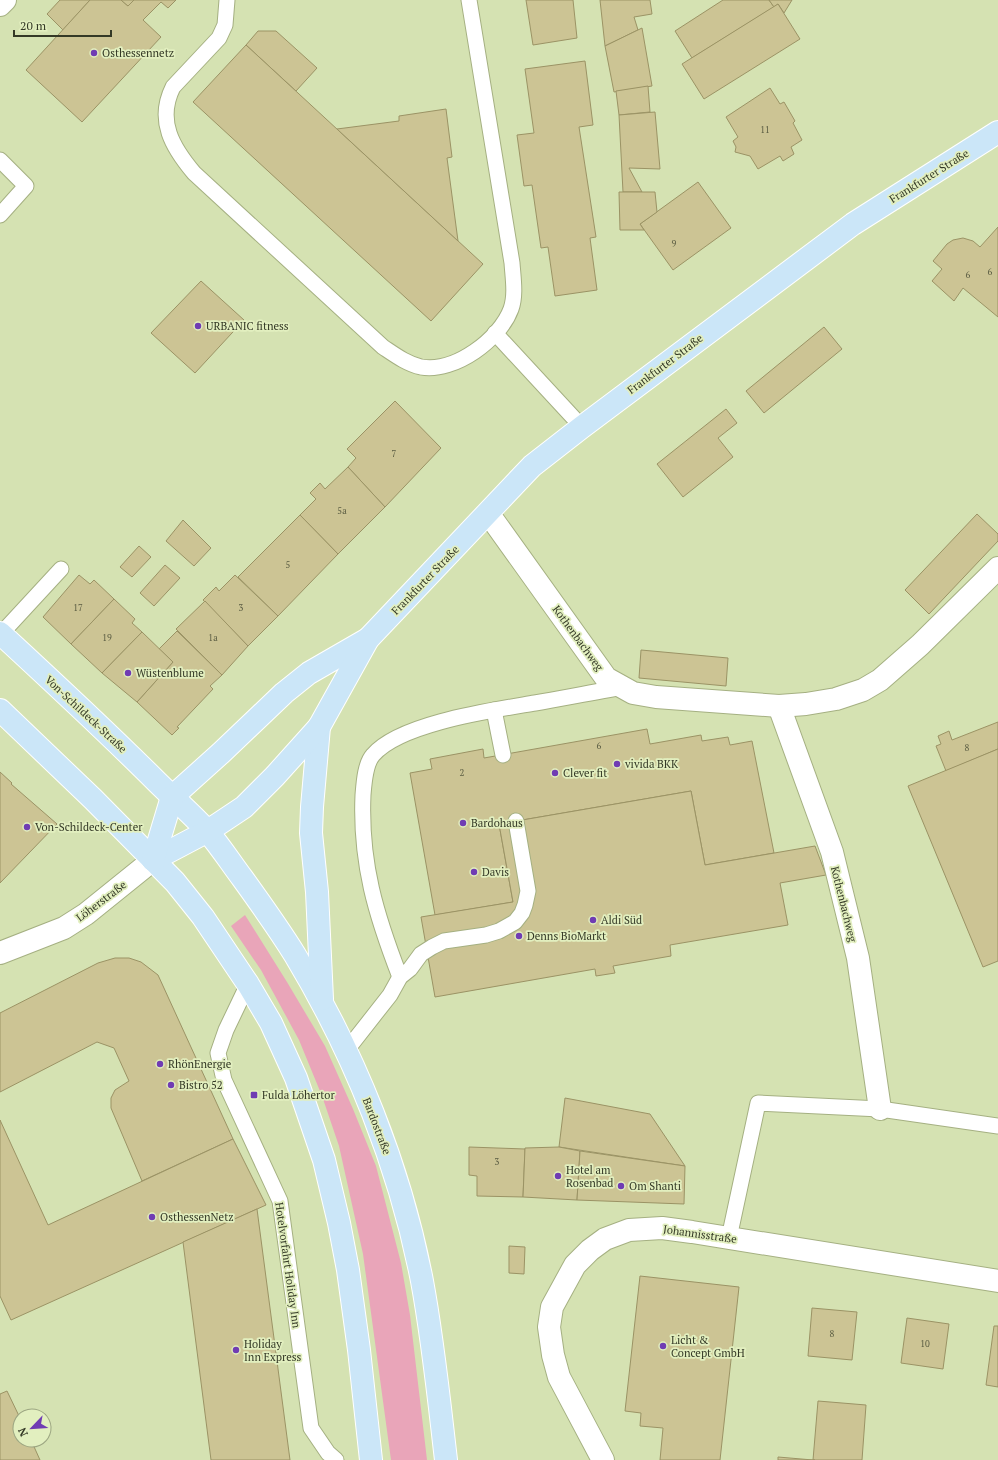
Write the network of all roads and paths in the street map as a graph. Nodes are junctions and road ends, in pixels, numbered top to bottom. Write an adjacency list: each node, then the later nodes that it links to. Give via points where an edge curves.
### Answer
1 (5, 0): 4 (street)
2 (227, 0): 8 (lane, via 224,25 219,38 173,87 168,97 166,110 170,137 185,162 383,347 397,357 421,367 448,364 479,349)
3 (469, 0): 8 (lane, via 513,270 514,297 511,309)
4 (0, 5)
5 (998, 132): 9 (main road, Frankfurter Straße, via 853,224)
6 (0, 160): 7 (lane, via 26,186)
7 (0, 215)
8 (495, 333): 9 (lane)
9 (582, 427): 10 (main road, Frankfurter Straße, via 532,466)
10 (488, 513): 14 (main road, Frankfurter Straße); 15 (street, Kothenbachweg, via 606,678)
11 (998, 568): 16 (street, Kothenbachweg, via 920,646 880,680 863,690 836,699)
12 (61, 569): 13 (lane)
13 (1, 633): 21 (main road, Von-Schildeck-Straße)
14 (368, 639): 19 (main road, Frankfurter Straße); 21 (main road, Frankfurter Straße, via 309,673 284,693)
15 (624, 687): 16 (street, Kothenbachweg, via 633,693 656,697); 18 (lane)
16 (779, 706): 30 (street, Kothenbachweg, via 834,860 858,958)
17 (0, 710): 24 (main road, via 89,794)
18 (494, 710): 20 (lane); 26 (lane, via 428,725 400,736 372,756 364,776 362,820 371,892)
19 (319, 726): 23 (main road, Frankfurter Straße, via 244,807); 28 (main road, via 311,832 317,892)
20 (503, 755)
21 (172, 796): 23 (main road, Von-Schildeck-Straße); 24 (main road)
22 (516, 821): 26 (lane, via 528,891 522,913 515,922 499,931 444,941 432,947 421,954)
23 (208, 832): 24 (main road, Frankfurter Straße); 28 (main road, Bardostraße, via 295,954)
24 (153, 860): 25 (street, Löherstraße, via 92,910 69,924); 27 (main road, via 203,916)
25 (0, 953)
26 (400, 977): 29 (lane, via 390,996)
27 (248, 984): 34 (lane, Hotelvorfahrt Holiday Inn, via 218,1053 224,1080 280,1201 312,1428 328,1453); 35 (main road, via 271,1023 296,1078 324,1160 348,1270)
28 (322, 1004): 29 (main road, Bardostraße)
29 (346, 1051): 36 (main road, Bardostraße, via 373,1112 406,1212 422,1280)
30 (880, 1109): 31 (lane); 32 (lane, via 758,1103)
31 (998, 1126)
32 (729, 1238): 33 (street, Johannisstraße); 37 (street, Johannisstraße, via 662,1228 629,1230 605,1239 575,1265 552,1308 549,1327 559,1377)
33 (998, 1281)
34 (336, 1460)
35 (371, 1460)
36 (446, 1460)
37 (603, 1460)

